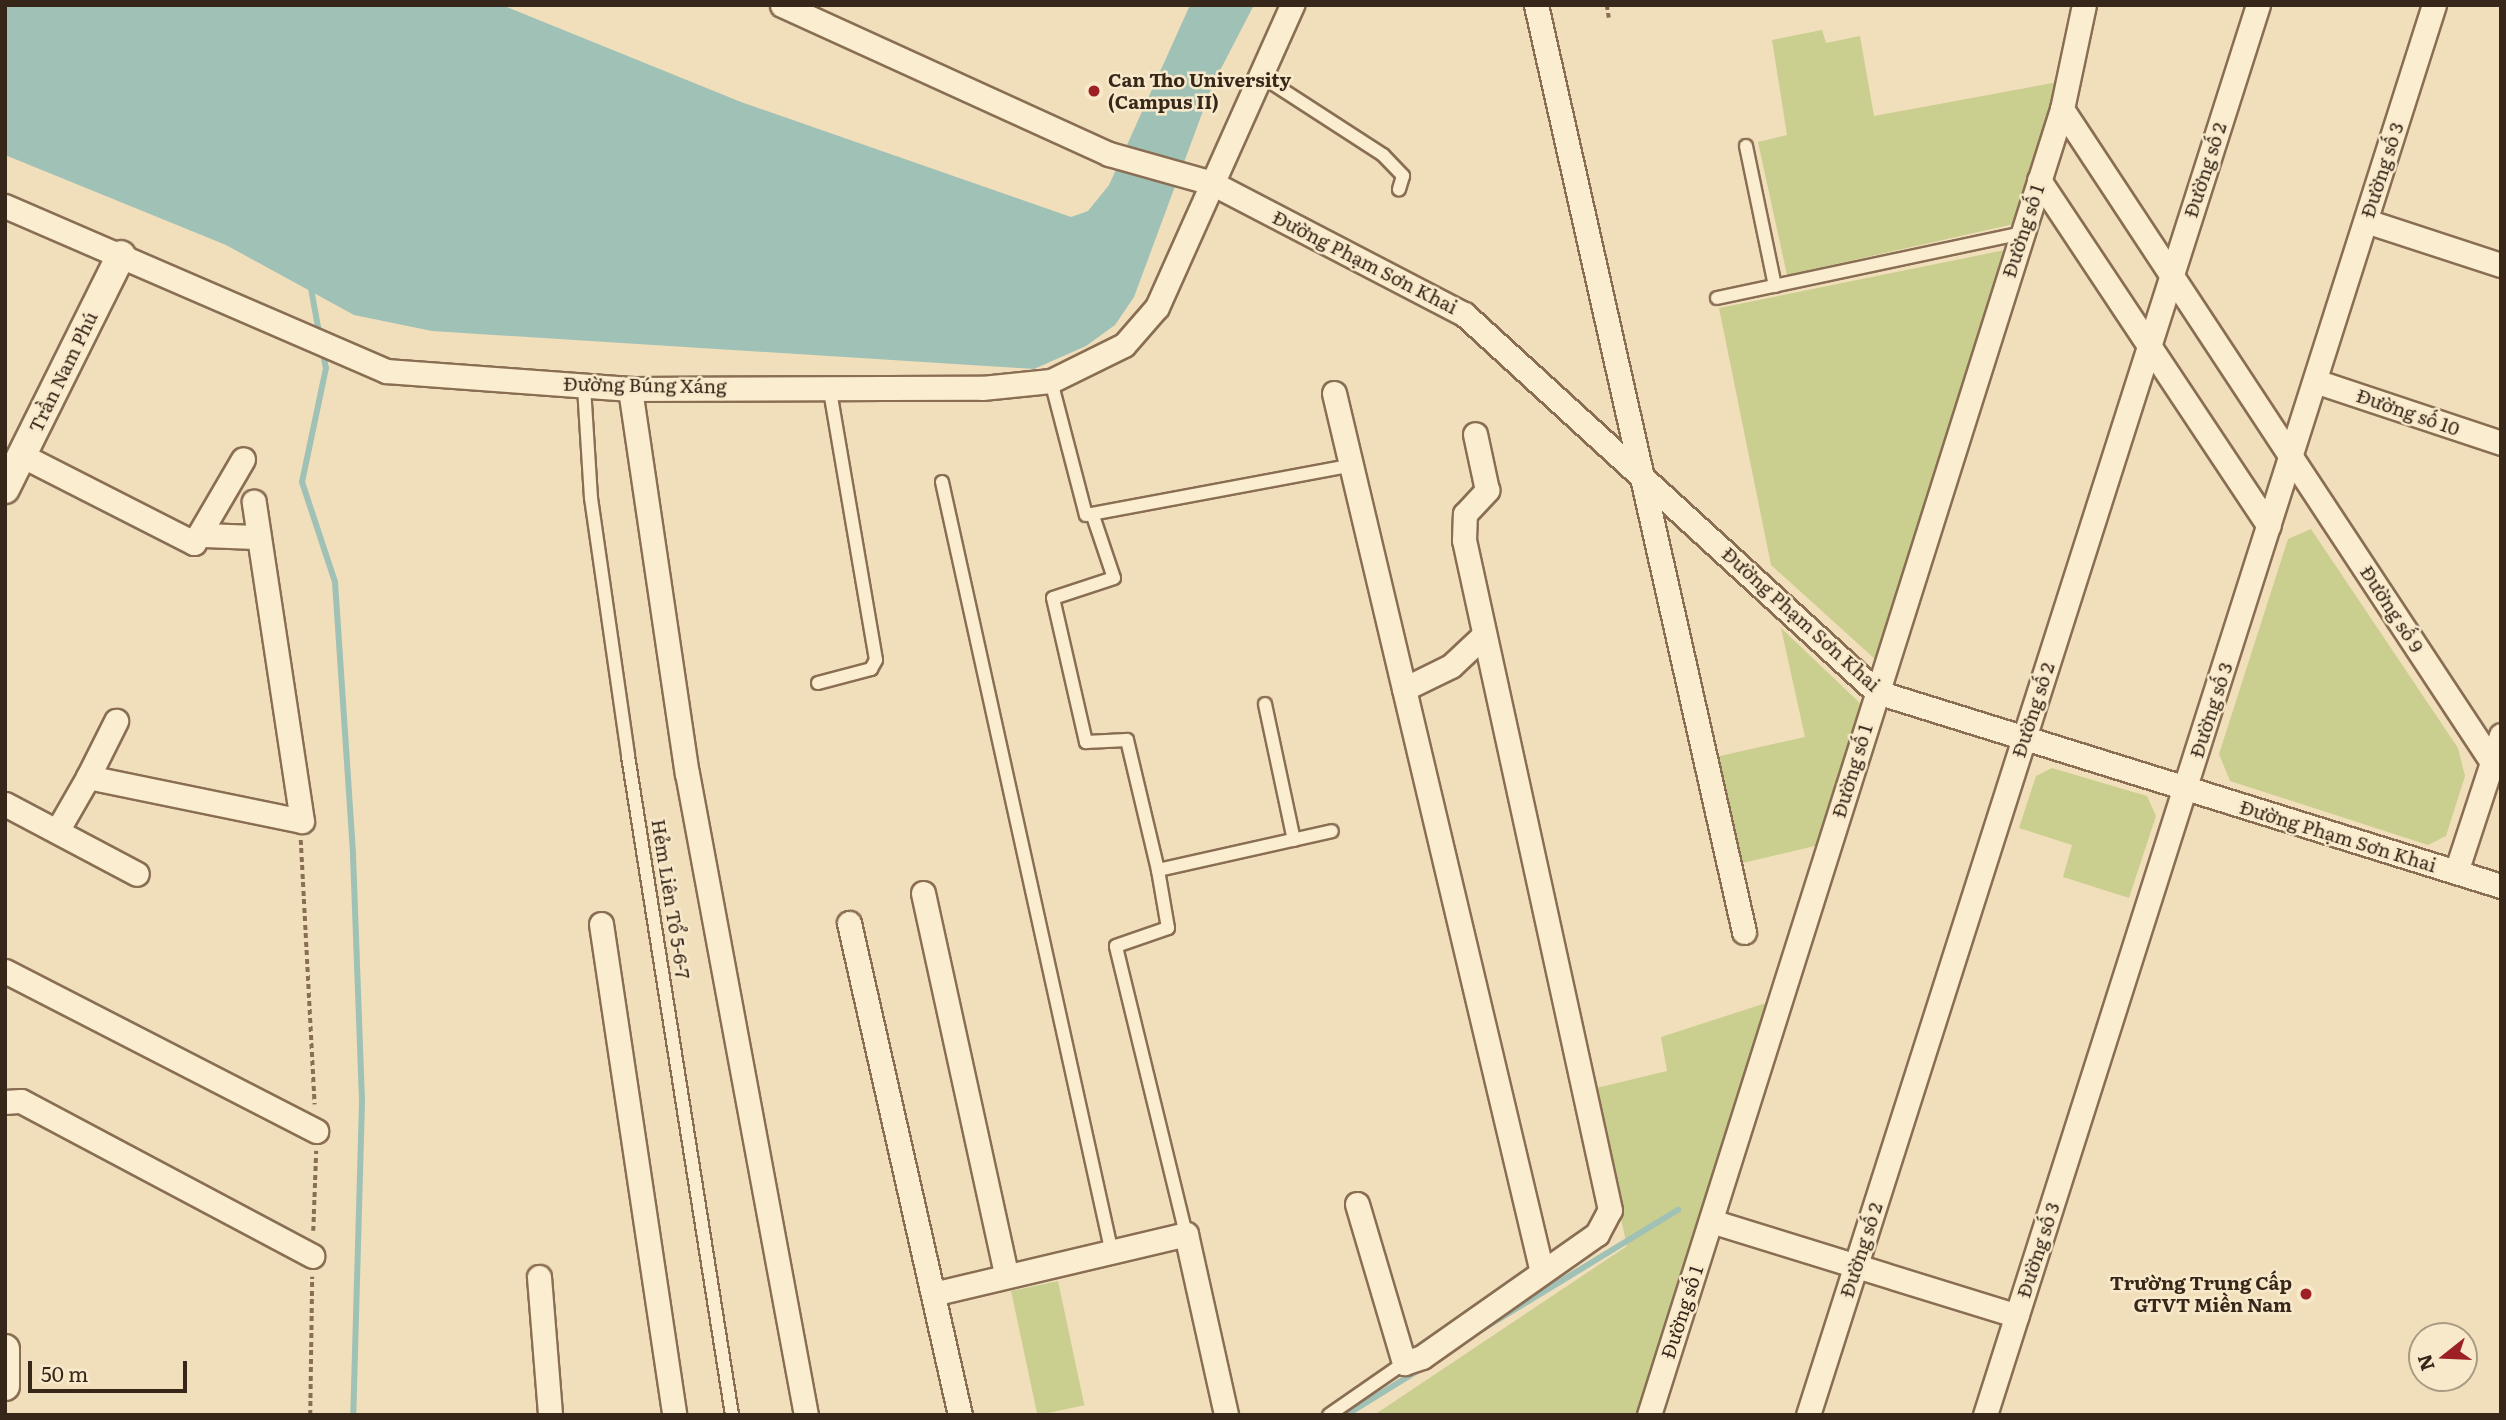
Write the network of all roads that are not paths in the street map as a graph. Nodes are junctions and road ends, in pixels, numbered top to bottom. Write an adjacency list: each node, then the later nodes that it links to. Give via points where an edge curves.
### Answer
1 (782, 5): 11 (street, Đường Phạm Sơn Khai, via 1110,154)
2 (1292, 5): 7 (street, Đường Búng Xáng)
3 (1536, 5): 34 (street)
4 (2084, 5): 8 (street, Đường số 1)
5 (2258, 5): 18 (street, Đường số 2)
6 (2434, 5): 14 (street, Đường số 3)
7 (1258, 74): 11 (street, Đường Búng Xáng); 12 (lane, via 1383,155 1403,176)
8 (2062, 109): 10 (street, Đường số 1); 18 (street, Đường số 9)
9 (1746, 146): 19 (lane)
10 (2039, 180): 15 (street, Đường số 1); 21 (street)
11 (1203, 182): 22 (street, Đường Búng Xáng, via 1157,307 1124,345); 34 (street, Đường Phạm Sơn Khai, via 1464,314)
12 (1399, 189)
13 (5, 206): 16 (street, Đường Búng Xáng)
14 (2366, 220): 17 (street); 23 (street, Đường số 3)
15 (2022, 233): 19 (lane); 45 (street, Đường số 1)
16 (121, 255): 25 (street, Đường Búng Xáng, via 386,370); 30 (street, Trần Nam Phú)
17 (2501, 265)
18 (2171, 275): 21 (street, Đường số 2); 31 (street, Đường số 9)
19 (1775, 286): 20 (lane)
20 (1717, 298)
21 (2149, 346): 39 (street); 49 (street, Đường số 2)
22 (1051, 381): 24 (street, Đường Búng Xáng, via 982,388); 38 (lane, via 1082,512)
23 (2315, 381): 29 (street, Đường số 10); 31 (street, Đường số 3)
24 (829, 386): 26 (street, Đường Búng Xáng); 43 (lane, via 876,660 870,669)
25 (584, 387): 26 (street, Đường Búng Xáng); 84 (lane, Hẻm Liên Tổ 5-6-7, via 591,498 628,756)
26 (631, 389): 85 (street, via 687,773)
27 (1334, 393): 33 (street)
28 (1475, 434): 42 (street, via 1487,491 1465,514 1464,540)
29 (2501, 443)
30 (21, 455): 36 (street, Trần Nam Phú); 40 (street, via 194,543)
31 (2292, 456): 39 (street, Đường số 3); 50 (street, Đường số 9)
32 (243, 459): 40 (street)
33 (1352, 465): 38 (lane); 44 (street)
34 (1641, 473): 45 (street, Đường Phạm Sơn Khai); 64 (street)
35 (942, 482): 71 (lane)
36 (5, 489)
37 (254, 502): 41 (street)
38 (1093, 516): 57 (lane, via 1114,578 1054,598 1086,742 1127,740)
39 (2269, 526): 52 (street, Đường số 3)
40 (204, 535): 41 (street)
41 (256, 537): 51 (street, via 302,821)
42 (1484, 635): 44 (street, via 1451,666); 74 (street, via 1610,1210 1604,1228)
43 (818, 683)
44 (1404, 689): 74 (street)
45 (1877, 692): 49 (street, Đường Phạm Sơn Khai); 69 (street, Đường số 1)
46 (1265, 704): 56 (lane)
47 (116, 720): 51 (street)
48 (2501, 735): 50 (street)
49 (2023, 740): 52 (street, Đường Phạm Sơn Khai); 73 (street, Đường số 2)
50 (2492, 762): 58 (street)
51 (88, 777): 54 (street)
52 (2186, 789): 58 (street, Đường Phạm Sơn Khai); 78 (street, Đường số 3)
53 (5, 804): 54 (street)
54 (57, 831): 59 (street)
55 (1332, 831): 56 (lane)
56 (1294, 840): 57 (lane)
57 (1158, 870): 70 (lane, via 1168,928 1123,941 1115,955)
58 (2456, 872): 60 (street, Đường Phạm Sơn Khai)
59 (137, 874)
60 (2501, 886)
61 (923, 893): 75 (street)
62 (849, 923): 77 (street)
63 (601, 924): 83 (street)
64 (1744, 932)
65 (5, 971): 67 (street)
66 (5, 1102): 72 (street, via 21,1101)
67 (316, 1131)
68 (1357, 1204): 80 (street)
69 (1711, 1221): 73 (street); 89 (street, Đường số 1)
70 (1186, 1234): 71 (street); 87 (street)
71 (1111, 1249): 75 (street)
72 (312, 1256)
73 (1856, 1266): 78 (street); 90 (street, Đường số 2)
74 (1542, 1272): 80 (street)
75 (1006, 1275): 77 (street)
76 (539, 1277): 82 (street)
77 (933, 1294): 86 (street)
78 (2017, 1316): 91 (street, Đường số 3)
79 (5, 1349): 81 (street)
80 (1404, 1363): 88 (lane)
81 (5, 1386)
82 (550, 1415)
83 (674, 1415)
84 (732, 1415)
85 (806, 1415)
86 (960, 1415)
87 (1226, 1415)
88 (1329, 1415)
89 (1649, 1415)
90 (1808, 1415)
91 (1985, 1415)

